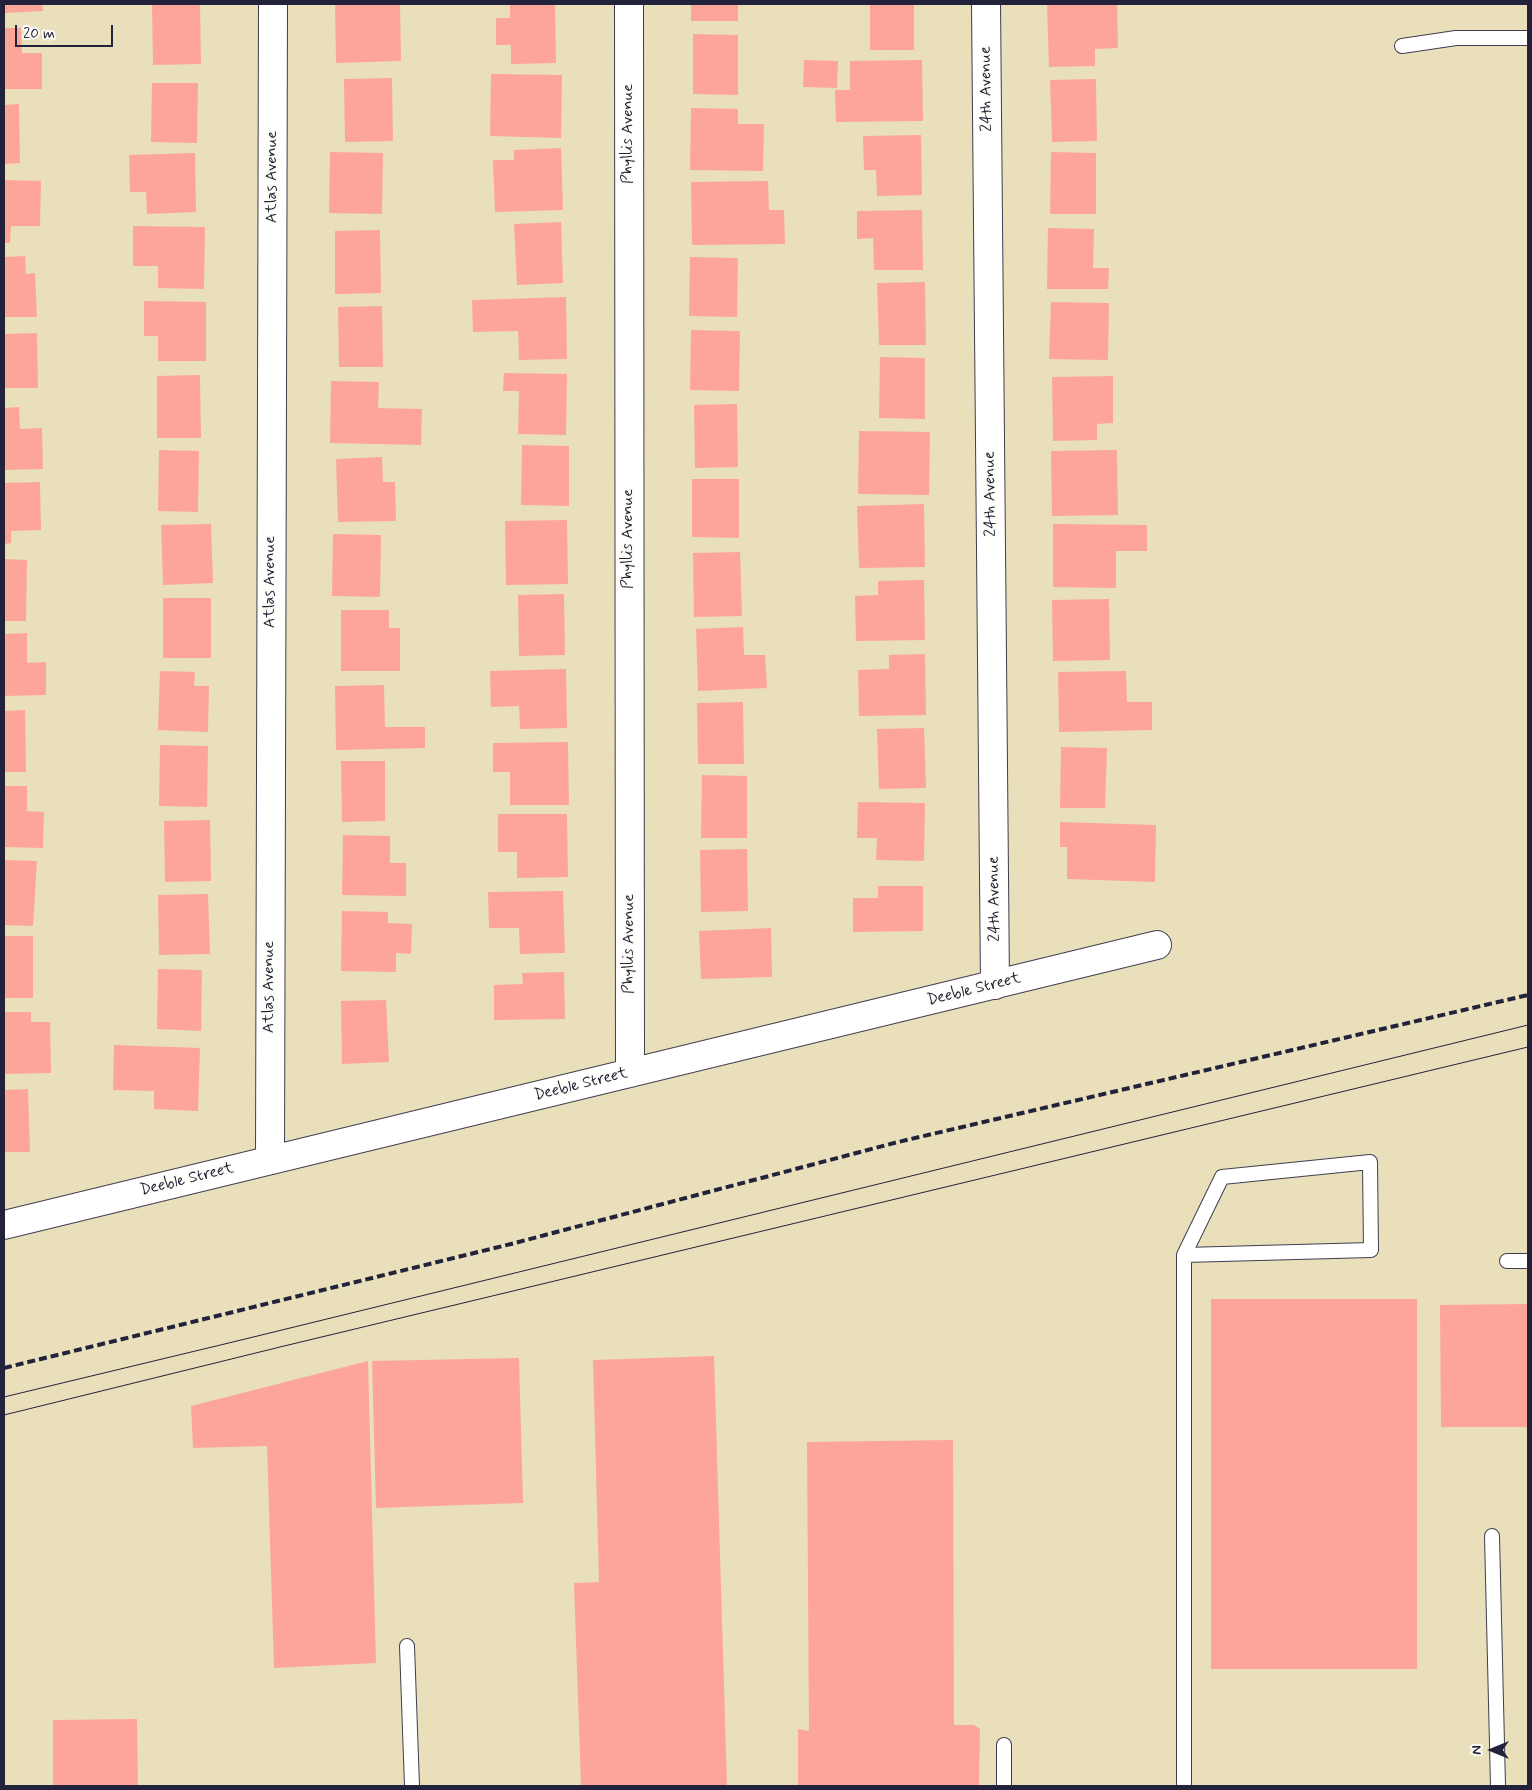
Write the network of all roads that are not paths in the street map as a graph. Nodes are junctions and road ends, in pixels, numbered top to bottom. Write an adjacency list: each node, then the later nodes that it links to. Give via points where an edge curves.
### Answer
1 (273, 4): 9 (street, Atlas Avenue)
2 (629, 4): 8 (street, Phyllis Avenue)
3 (986, 4): 7 (street, 24th Avenue)
4 (1528, 38): 5 (lane, via 1456,38)
5 (1402, 46)
6 (1157, 945): 7 (street, Deeble Street)
7 (995, 985): 8 (street, Deeble Street)
8 (630, 1074): 9 (street, Deeble Street)
9 (270, 1160): 10 (street, Deeble Street)
10 (4, 1225)
11 (1184, 1255): 11 (lane, via 1222,1176 1370,1162 1371,1250); 19 (lane)
12 (1507, 1261): 13 (lane)
13 (1528, 1261)
14 (1492, 1536): 20 (lane)
15 (407, 1646): 17 (lane)
16 (1004, 1745): 18 (lane)
17 (412, 1786)
18 (1004, 1786)
19 (1184, 1786)
20 (1498, 1786)

